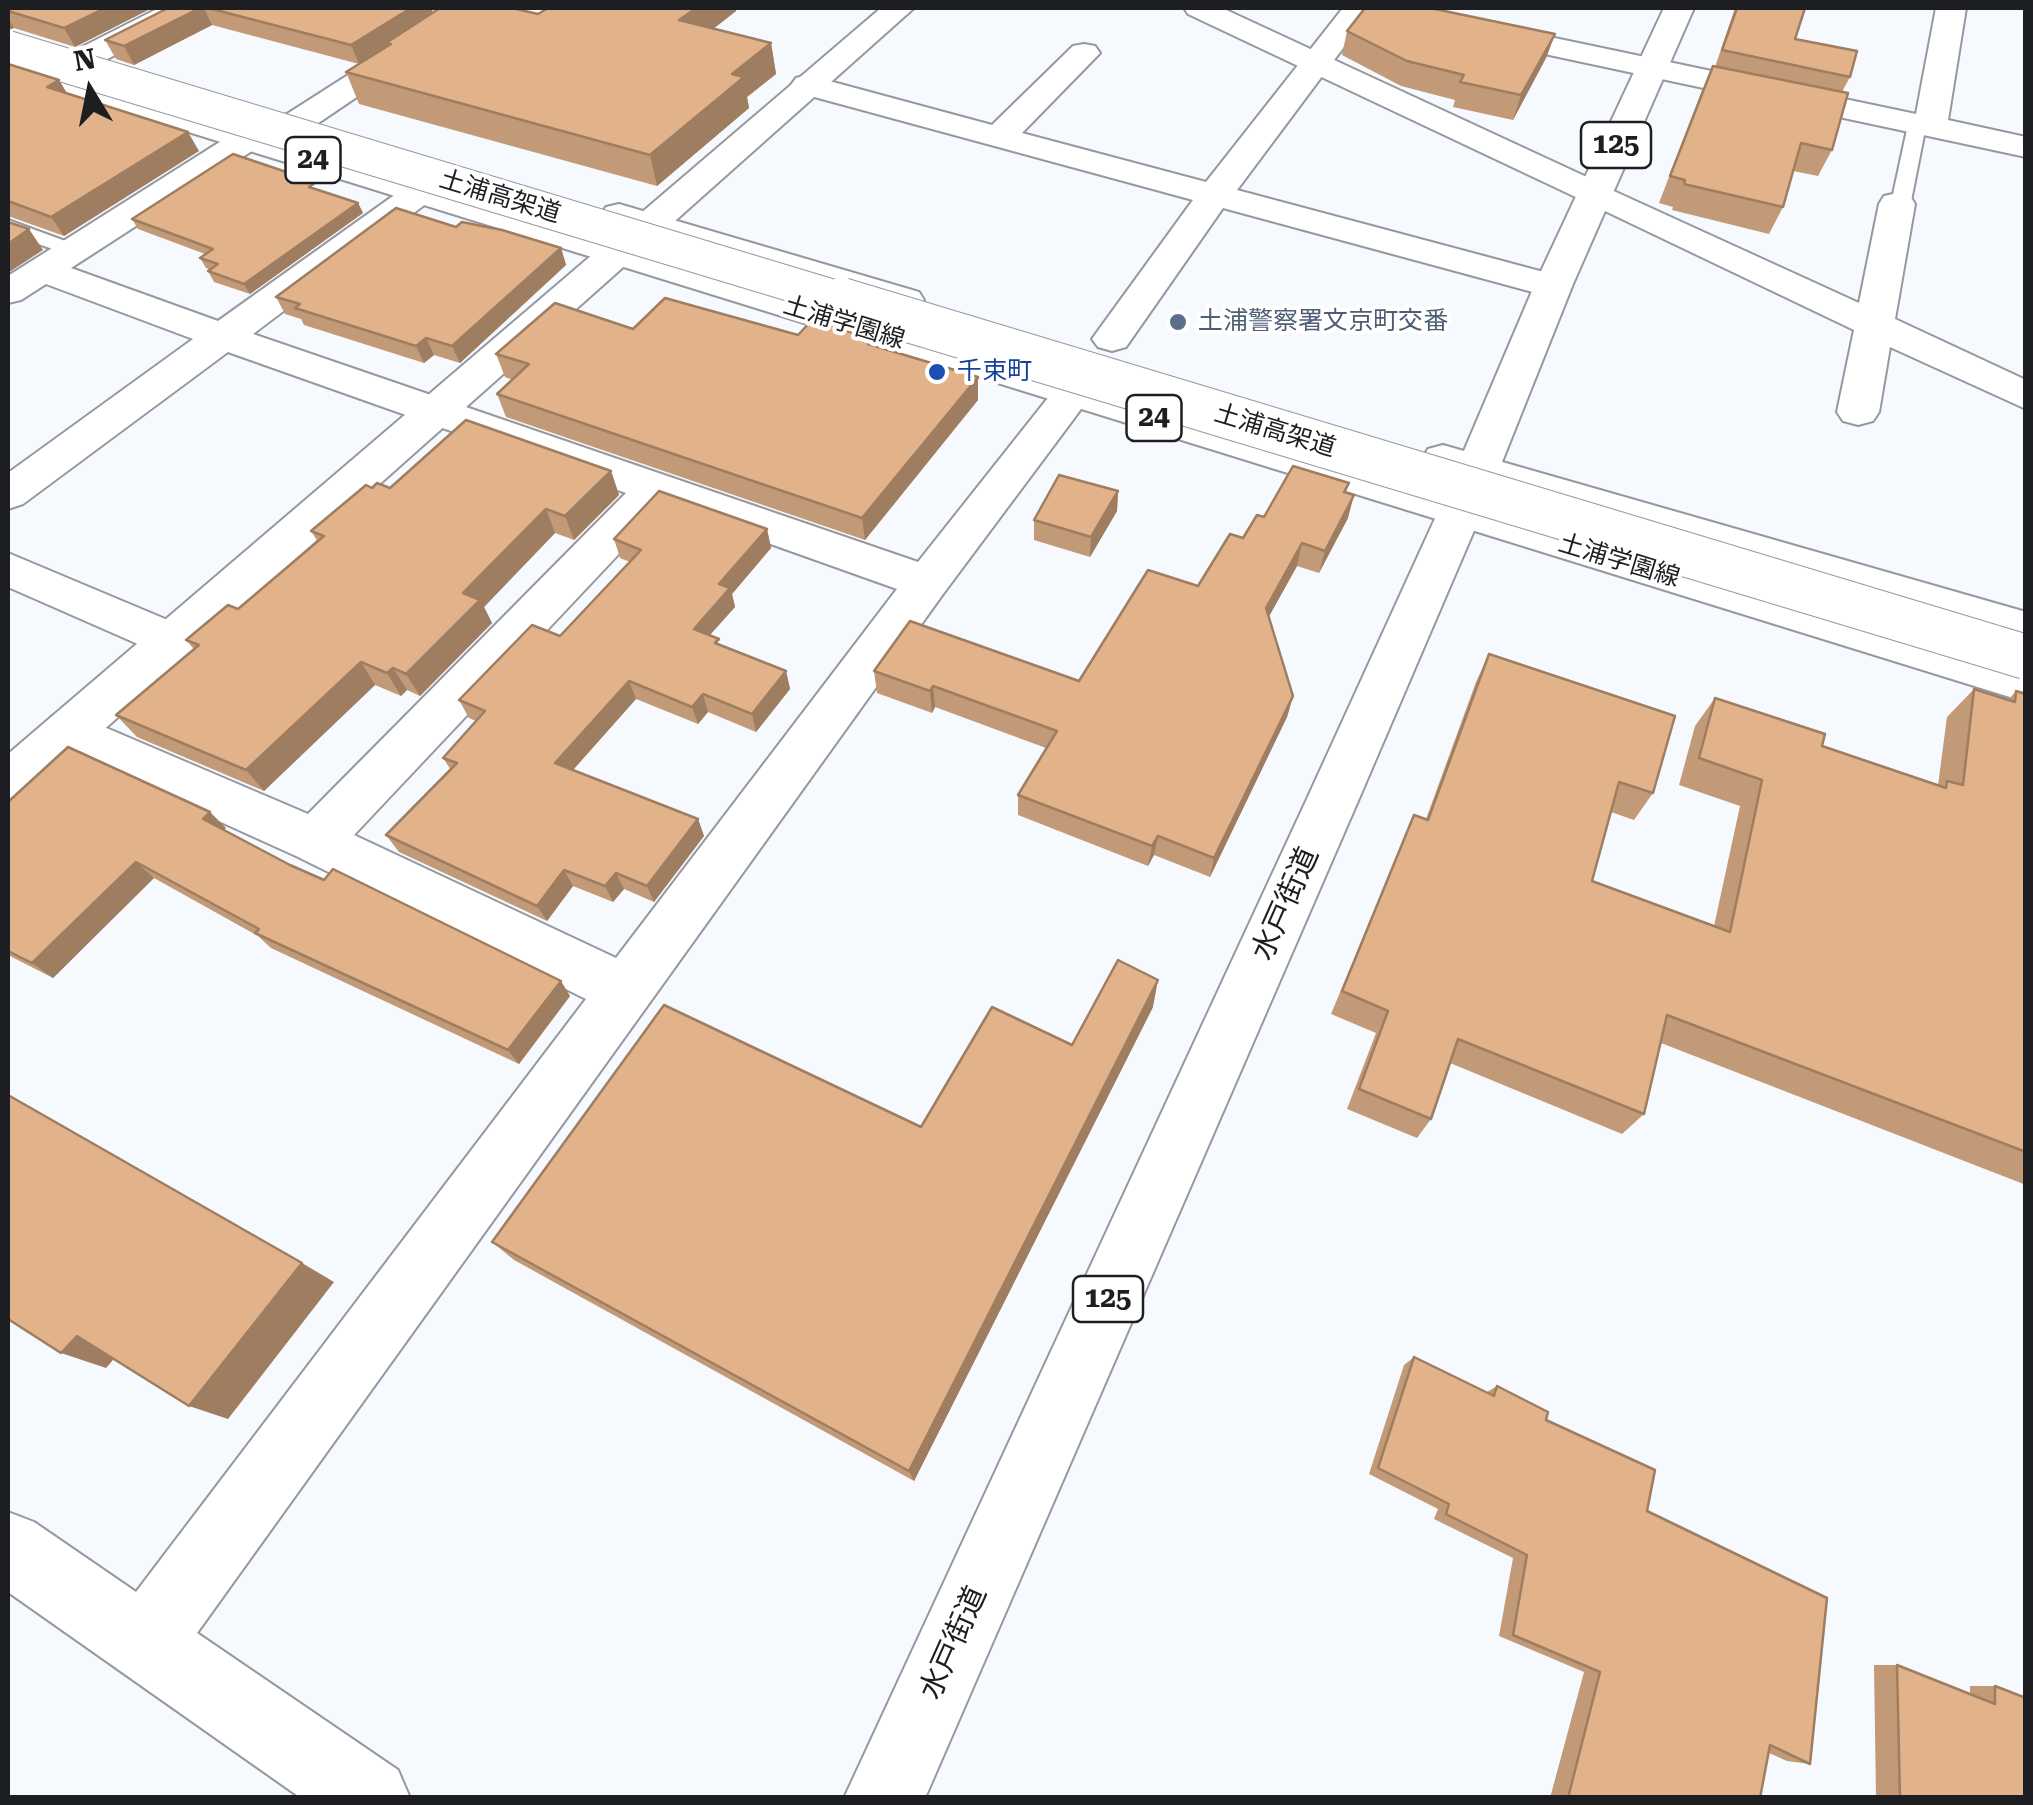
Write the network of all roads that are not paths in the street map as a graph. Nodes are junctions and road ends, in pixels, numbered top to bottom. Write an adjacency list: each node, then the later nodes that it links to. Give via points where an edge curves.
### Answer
1 (180, 8): 12 (main road)
2 (473, 8): 17 (main road)
3 (899, 8): 16 (main road)
4 (1199, 8): 13 (main road)
5 (1358, 8): 13 (main road)
6 (1371, 8): 15 (main road)
7 (1679, 8): 15 (main road, 水戸街道 / 125)
8 (1951, 8): 18 (main road)
9 (8, 33): 12 (main road, 土浦学園線 / 24)
10 (8, 48): 46 (main road, 土浦高架道 / 24, bridge)
11 (1084, 53): 19 (main road)
12 (87, 57): 17 (main road, 土浦学園線 / 24)
13 (1316, 61): 22 (main road); 23 (main road)
14 (8, 66): 20 (main road, 土浦学園線 / 24)
15 (1651, 68): 18 (main road); 23 (main road, 水戸街道 / 125)
16 (807, 85): 19 (main road); 26 (main road)
17 (299, 121): 20 (main road); 26 (main road, 土浦学園線 / 24)
18 (1924, 126): 21 (main road); 25 (lane)
19 (1000, 136): 22 (main road)
20 (246, 140): 24 (main road, 土浦学園線 / 24); 29 (main road)
21 (2026, 147)
22 (1216, 193): 30 (main road); 34 (main road)
23 (1594, 193): 30 (main road, 水戸街道 / 125); 32 (main road)
24 (419, 194): 28 (main road, 土浦学園線 / 24); 33 (main road)
25 (1897, 204): 32 (main road)
26 (650, 224): 28 (main road); 40 (main road, 土浦学園線 / 24)
27 (8, 226): 29 (lane)
28 (618, 254): 35 (main road, 土浦学園線 / 24); 37 (main road)
29 (58, 260): 31 (main road); 33 (main road)
30 (1554, 286): 40 (main road, 水戸街道 / 125)
31 (8, 292)
32 (1872, 323): 36 (main road); 38 (main road)
33 (224, 337): 37 (main road); 41 (main road)
34 (1112, 339)
35 (1073, 394): 40 (main road, 土浦学園線 / 24); 43 (main road)
36 (2026, 396)
37 (438, 410): 39 (main road); 45 (main road)
38 (1858, 412)
39 (656, 487): 43 (main road); 50 (main road)
40 (1468, 491): 44 (main road, 土浦学園線 / 24); 47 (main road, 土浦学園線 / 24); 55 (main road, 水戸街道 / 125)
41 (8, 494)
42 (8, 569): 45 (main road)
43 (928, 582): 51 (main road)
44 (2026, 630)
45 (172, 641): 48 (main road)
46 (2026, 657)
47 (2026, 684)
48 (69, 731): 49 (main road); 50 (main road)
49 (8, 784)
50 (315, 841): 51 (main road)
51 (627, 991): 53 (main road)
52 (8, 1548): 53 (main road)
53 (144, 1644): 54 (main road)
54 (370, 1798)
55 (884, 1798)

